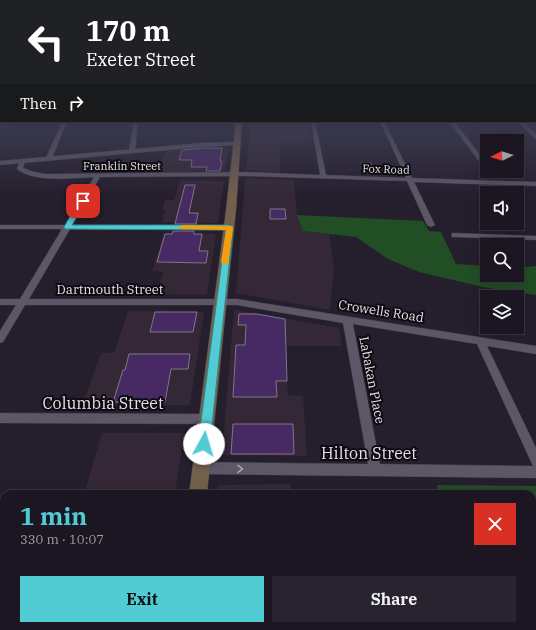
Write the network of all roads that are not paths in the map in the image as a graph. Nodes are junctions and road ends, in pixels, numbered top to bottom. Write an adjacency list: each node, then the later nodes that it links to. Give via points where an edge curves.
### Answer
1 (58, 137): 10 (street)
2 (134, 137): 9 (street)
3 (238, 137): 8 (main road)
4 (242, 137): 8 (main road)
5 (316, 137): 16 (street)
6 (390, 137): 18 (street)
7 (464, 137): 11 (street)
8 (238, 144): 9 (street); 14 (main road)
9 (132, 151): 10 (street)
10 (49, 158): 12 (street)
11 (480, 159)
12 (22, 161): 13 (street); 15 (street, Franklin Street, via 20,169 29,173 45,176)
13 (0, 163)
14 (235, 175): 15 (street, Franklin Street); 16 (street, Fox Road); 24 (main road)
15 (98, 176): 23 (street)
16 (323, 176): 18 (street, Fox Road)
17 (495, 178): 19 (street)
18 (410, 180): 19 (street, Fox Road); 21 (street)
19 (498, 182): 20 (street, Fox Road)
20 (536, 184)
21 (431, 225)
22 (0, 227): 23 (street)
23 (67, 227): 24 (street); 28 (street)
24 (230, 228): 29 (main road)
25 (455, 235): 26 (street)
26 (536, 238)
27 (0, 302): 28 (street, Dartmouth Street)
28 (22, 302): 29 (street, Dartmouth Street); 31 (street)
29 (221, 302): 30 (street, Crowells Road, via 237,302); 35 (main road)
30 (347, 319): 32 (street, Crowells Road); 38 (street, Labakan Place)
31 (0, 339)
32 (480, 341): 33 (street, Crowells Road); 36 (street)
33 (536, 350)
34 (0, 418): 35 (street, Columbia Street)
35 (207, 419): 37 (main road)
36 (536, 461)
37 (201, 468): 38 (street, Hilton Street, one-way to 38); 40 (main road)
38 (375, 469): 39 (street, Hilton Street)
39 (536, 472)
40 (198, 490)

